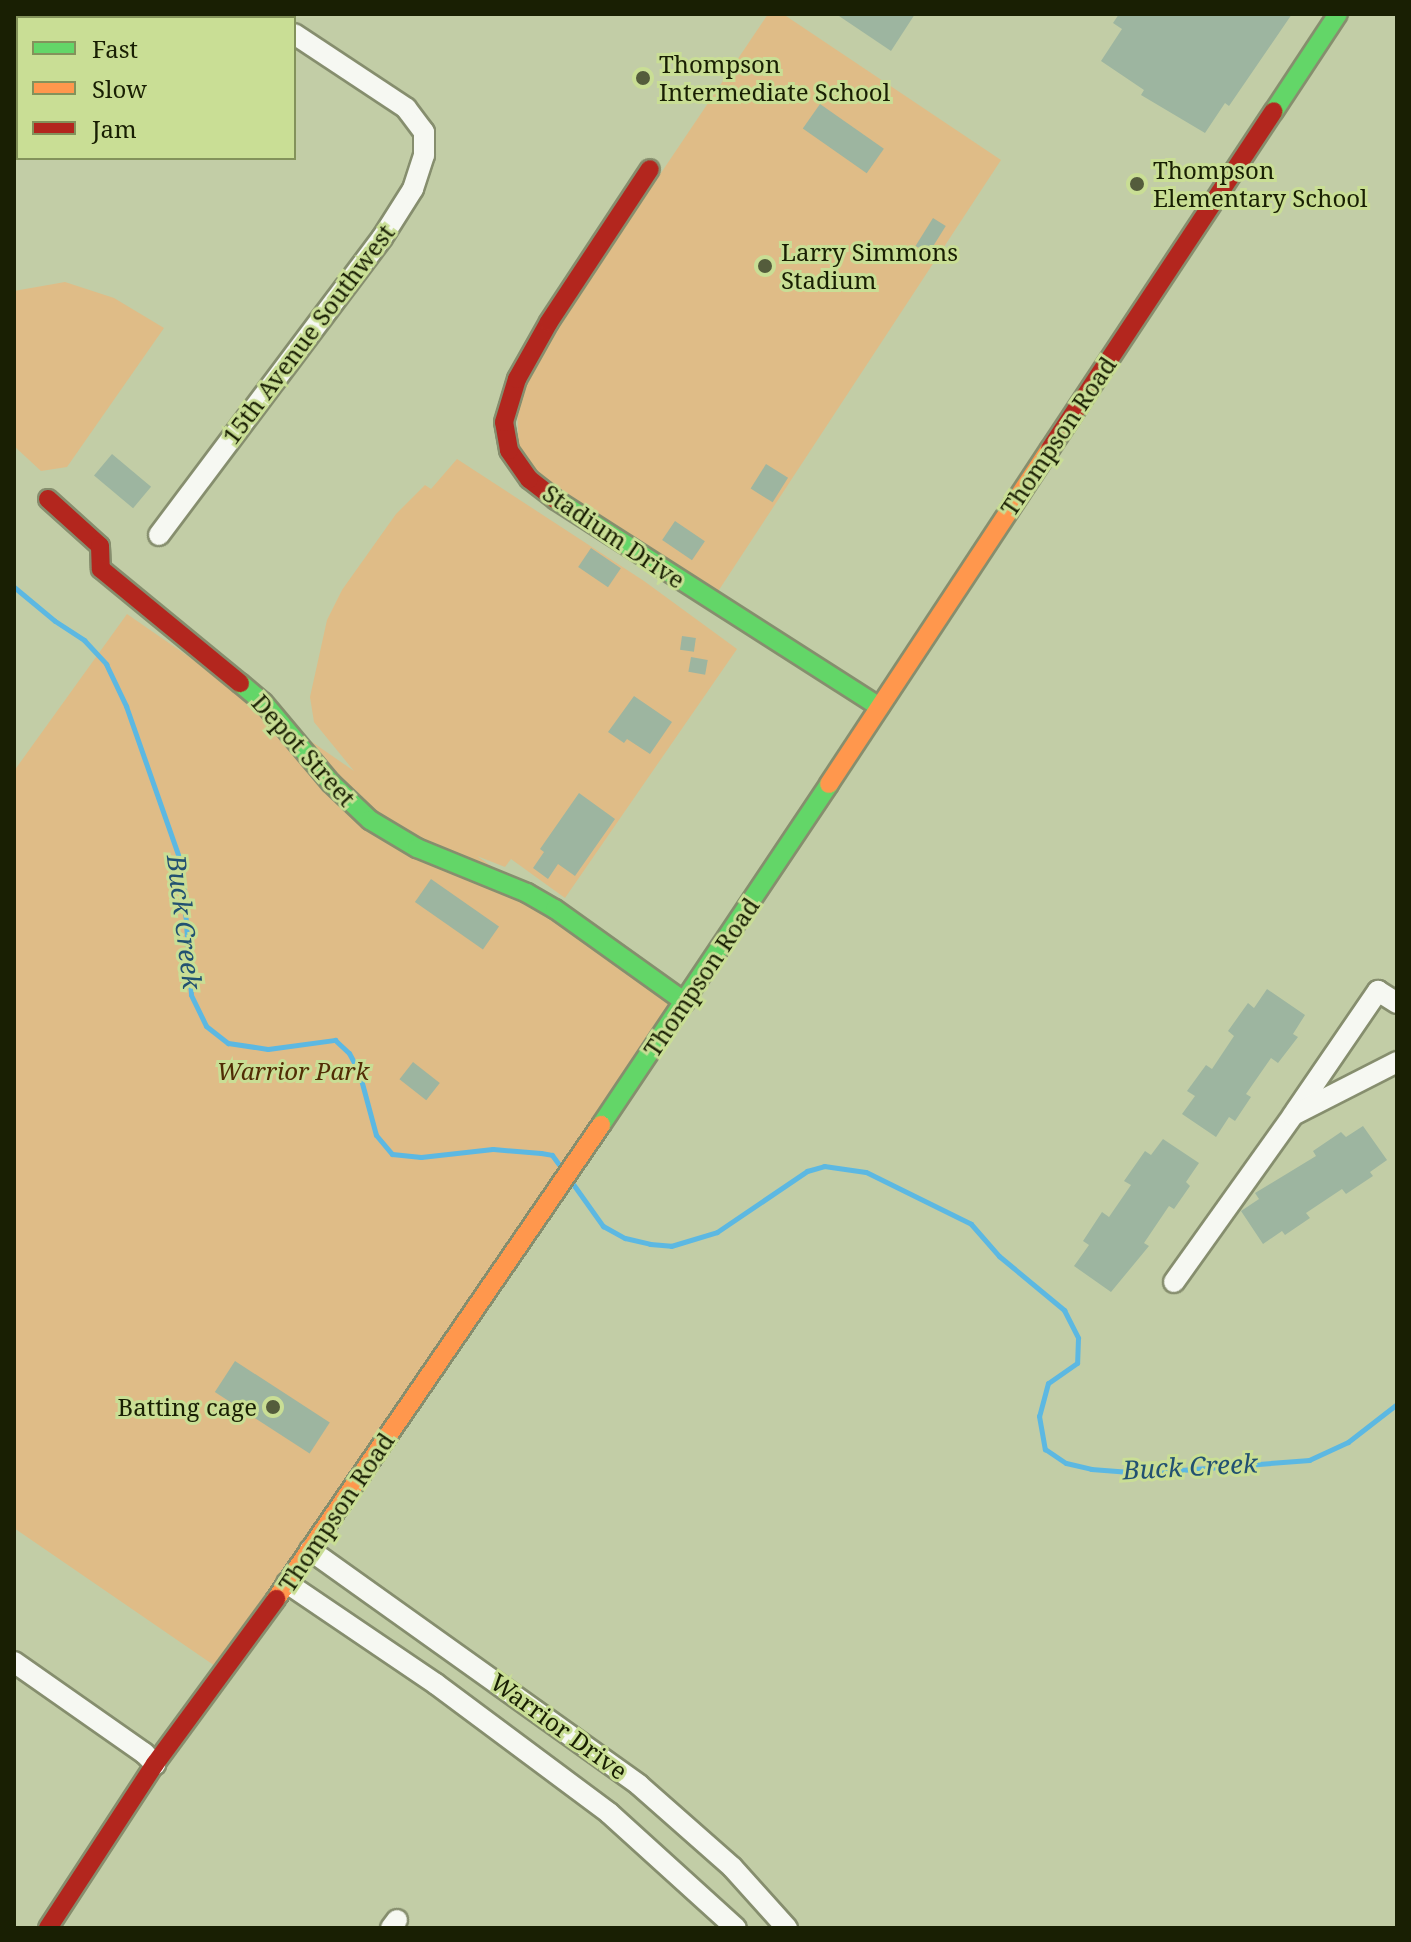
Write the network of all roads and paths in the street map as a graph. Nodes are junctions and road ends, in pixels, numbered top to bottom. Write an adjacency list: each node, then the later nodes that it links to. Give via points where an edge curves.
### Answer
1 (1338, 14): 6 (street, Thompson Road)
2 (296, 35): 5 (street, 15th Avenue Southwest, via 406,108 425,139 424,155 413,189 382,238)
3 (650, 169): 6 (street, Stadium Drive, via 527,359 506,409 509,450 529,479 567,509)
4 (48, 499): 7 (street, Depot Street, via 100,546 101,569 263,702 331,783 370,820 417,848 555,909)
5 (159, 535)
6 (880, 707): 7 (street, Thompson Road)
7 (685, 1002): 12 (street, Thompson Road)
8 (1397, 1003): 10 (street, via 1378,991)
9 (1397, 1062): 10 (street)
10 (1293, 1115): 11 (street)
11 (1174, 1282)
12 (310, 1550): 13 (street, Thompson Road); 18 (street, Warrior Drive, via 639,1785 732,1867)
13 (287, 1583): 15 (street, Thompson Road); 17 (street, Warrior Drive, via 448,1693 609,1813)
14 (14, 1662): 15 (street)
15 (155, 1764): 16 (street, Thompson Road)
16 (48, 1928)
17 (736, 1928)
18 (787, 1928)

